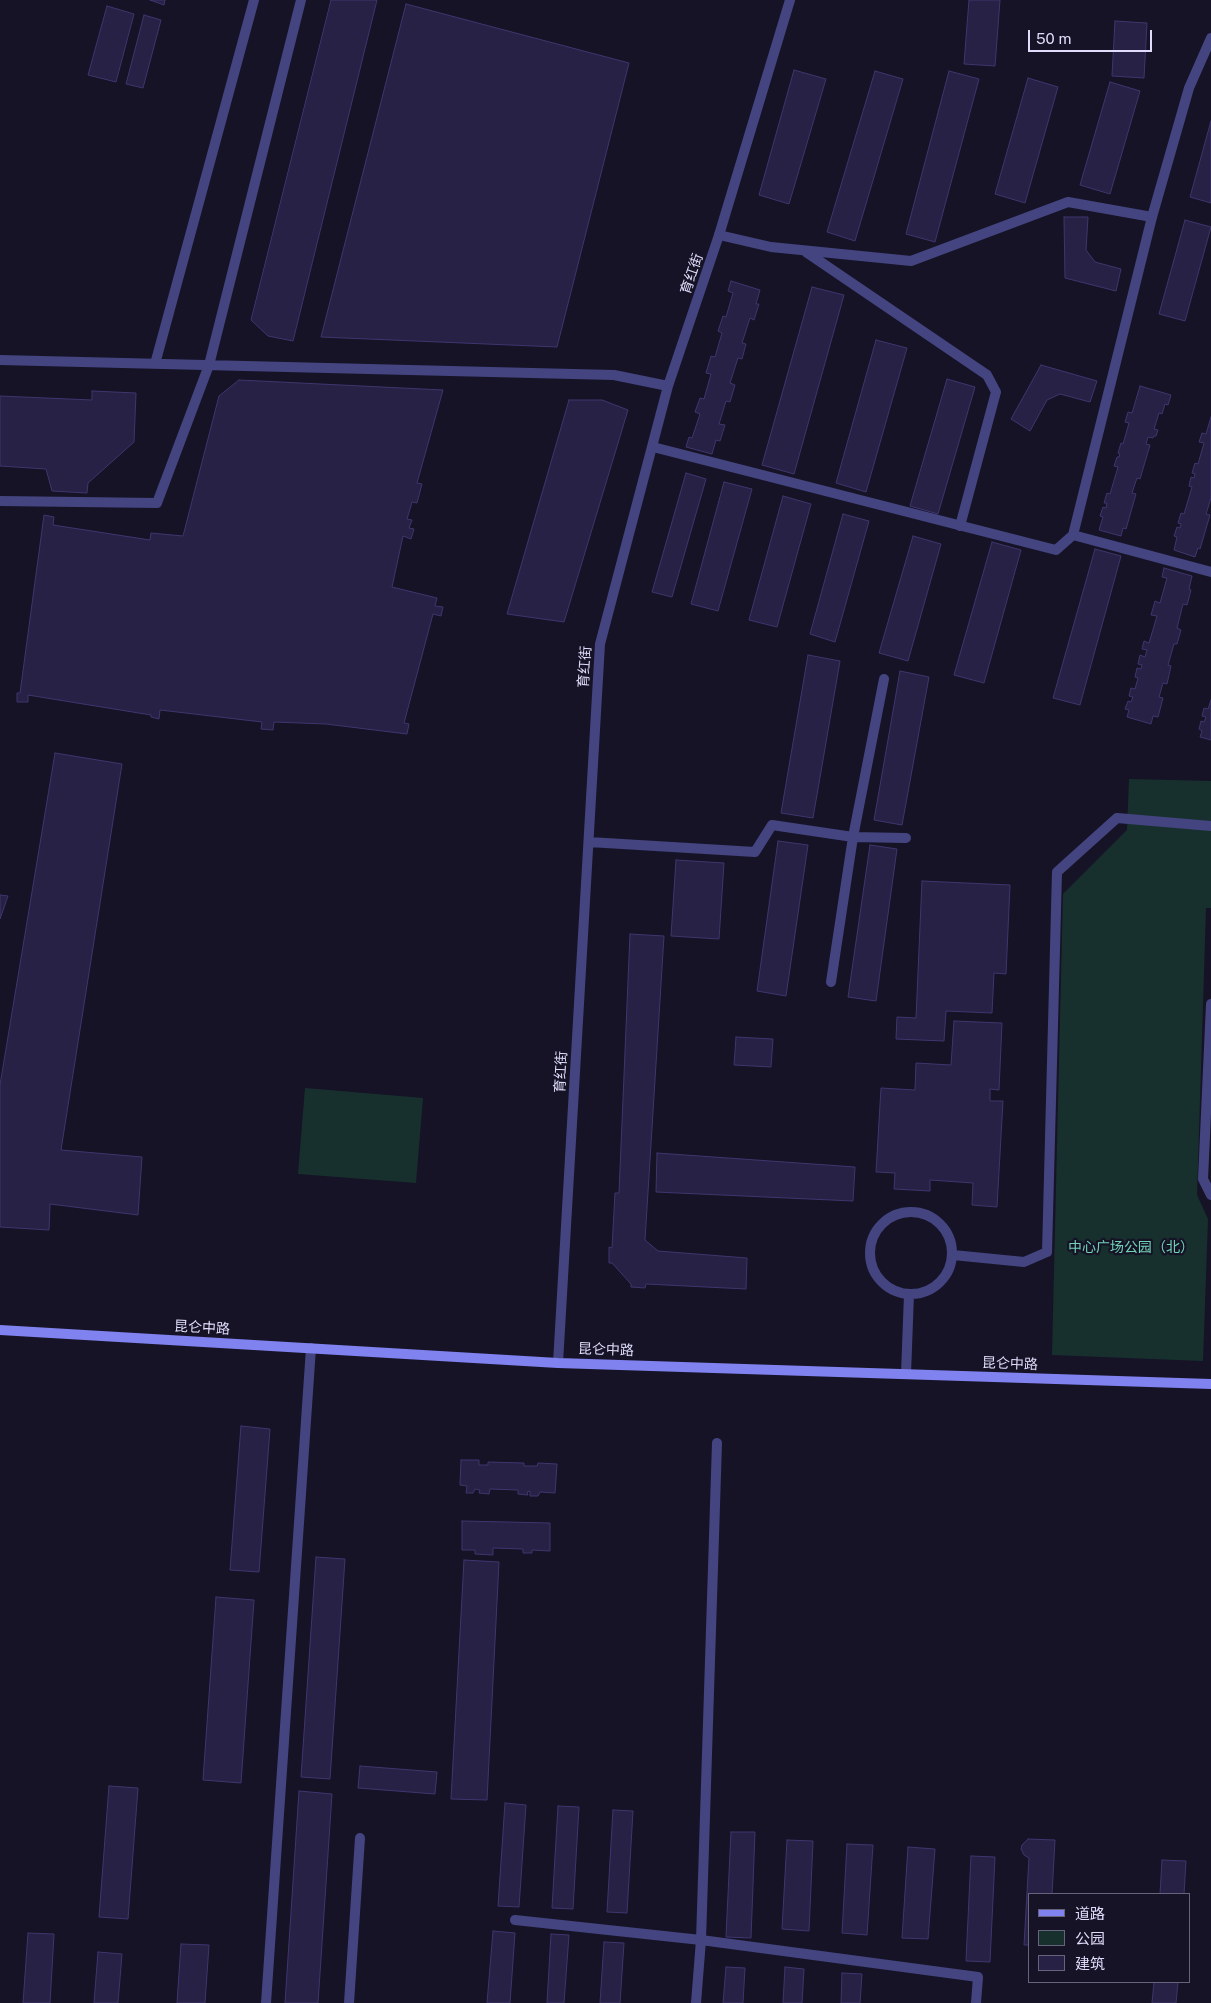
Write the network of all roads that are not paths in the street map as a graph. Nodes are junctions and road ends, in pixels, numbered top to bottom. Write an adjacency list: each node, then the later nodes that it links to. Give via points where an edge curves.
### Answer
1 (254, 0): 9 (street)
2 (301, 0): 10 (street)
3 (790, 0): 6 (street, 育红街)
4 (1211, 38): 5 (street, via 1189,88)
5 (1152, 216): 7 (street, via 1068,202 911,261); 15 (street)
6 (719, 235): 7 (street, via 771,247); 11 (street, 育红街)
7 (804, 250): 14 (street, via 987,375 996,392)
8 (0, 360): 9 (street)
9 (155, 364): 10 (street)
10 (210, 365): 11 (street, via 614,375); 13 (street, via 157,503)
11 (668, 386): 12 (street, 育红街)
12 (653, 447): 14 (street); 21 (street, 育红街, via 600,644)
13 (0, 501)
14 (960, 526): 15 (street, via 1056,550)
15 (1073, 535): 16 (street)
16 (1211, 572)
17 (884, 680): 19 (street)
18 (1211, 826): 26 (street, via 1117,818 1057,872 1047,1252 1024,1262)
19 (853, 837): 20 (street); 21 (street, via 772,825 755,852); 22 (street)
20 (906, 838)
21 (588, 842): 30 (street, 育红街)
22 (831, 982)
23 (1211, 1004): 24 (street, via 1203,1179)
24 (1208, 1184): 25 (street)
25 (1211, 1195)
26 (952, 1254): 27 (street, via 950,1267 939,1283 922,1293); 27 (street, via 951,1240 944,1228 934,1218 920,1212 899,1214 881,1225 873,1237 870,1251 877,1276 897,1292)
27 (910, 1294): 31 (street)
28 (0, 1330): 29 (main road, 昆仑中路)
29 (311, 1348): 30 (main road, 昆仑中路); 37 (street)
30 (558, 1363): 31 (main road, 昆仑中路)
31 (906, 1374): 32 (main road, 昆仑中路)
32 (1211, 1384)
33 (717, 1443): 36 (street)
34 (360, 1838): 38 (street)
35 (515, 1920): 36 (street)
36 (701, 1940): 39 (street); 40 (street, via 978,1977)
37 (266, 2003)
38 (349, 2003)
39 (696, 2003)
40 (976, 2003)

